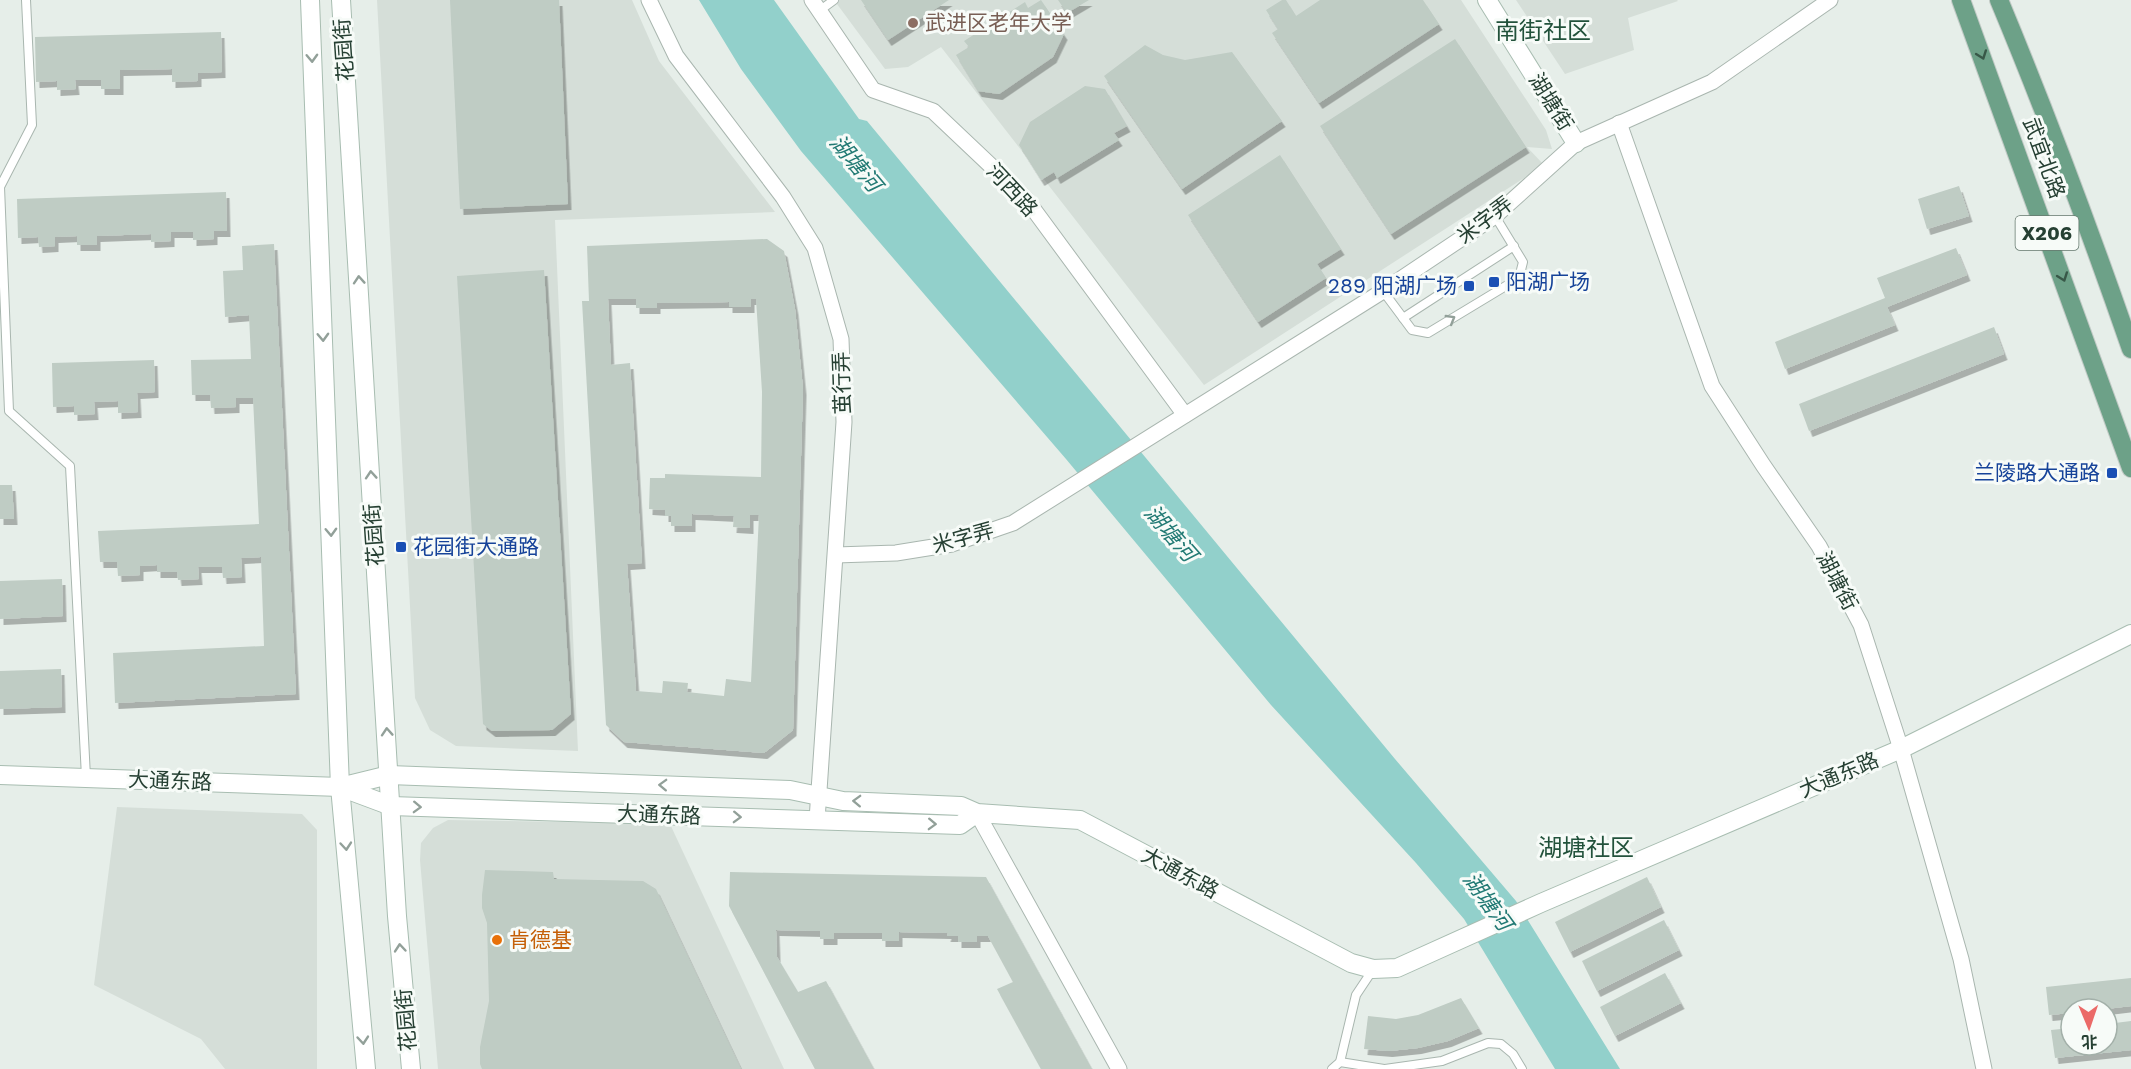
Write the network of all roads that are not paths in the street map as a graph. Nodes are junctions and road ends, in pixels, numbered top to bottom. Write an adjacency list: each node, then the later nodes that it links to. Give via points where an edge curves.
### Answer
1 (26, 0): 18 (lane, via 32,124 0,187)
2 (310, 0): 27 (street, 花园街, one-way to 27)
3 (341, 0): 25 (street, 花园街, one-way to 3)
4 (649, 0): 21 (street, 茧行弄, via 676,56 783,197 815,248 841,339 844,422)
5 (834, 0): 10 (lane)
6 (1487, 0): 12 (street, 湖塘街)
7 (1830, 0): 11 (street, 米字弄, via 1712,82)
8 (1961, 0): 20 (main road, 武宜北路 / X206, one-way to 20)
9 (1999, 0): 17 (main road, 武宜北路 / X206, via 2097,249)
10 (816, 5): 19 (street, 河西路, via 873,90 933,111 1026,199)
11 (1619, 123): 12 (street, 米字弄); 23 (street, 湖塘街, via 1712,386 1819,546 1860,625)
12 (1576, 143): 13 (street, 米字弄)
13 (1495, 216): 14 (lane); 15 (street, 米字弄)
14 (1514, 246): 16 (lane); 16 (lane, one-way to 14, via 1412,330 1428,333 1519,278 1523,262)
15 (1383, 291): 16 (lane); 19 (street, 米字弄)
16 (1403, 318)
17 (2131, 349)
18 (3, 355): 26 (lane, via 9,411 70,466)
19 (1185, 415): 21 (street, 米字弄, via 1013,523 952,544 896,553)
20 (2131, 468)
21 (836, 555): 28 (street, 茧行弄)
22 (2131, 634): 23 (street, 大通东路)
23 (1901, 749): 32 (street, 大通东路, via 1397,968); 40 (street, 湖塘街, via 1961,959)
24 (0, 775): 26 (street, 大通东路)
25 (389, 775): 27 (street, 大通东路); 28 (street, 大通东路, one-way to 25, via 790,790); 29 (street, 花园街)
26 (87, 778): 27 (street, 大通东路)
27 (340, 787): 29 (street, 大通东路); 34 (street, 花园街, one-way to 34)
28 (817, 796): 30 (street, 大通东路, one-way to 28, via 961,806 843,801); 31 (street, 茧行弄)
29 (391, 806): 31 (street, 大通东路, one-way to 31); 35 (street, 花园街, one-way to 29)
30 (977, 813): 31 (street, 大通东路, one-way to 30, via 960,825); 32 (street, 大通东路, via 1080,820 1351,963); 36 (street)
31 (817, 820)
32 (1373, 969): 33 (lane, via 1356,995)
33 (1340, 1062): 37 (lane); 38 (lane)
34 (366, 1069)
35 (411, 1069)
36 (1119, 1069)
37 (1332, 1069)
38 (1384, 1069): 39 (lane, via 1442,1061 1488,1043 1501,1044 1513,1053)
39 (1522, 1069)
40 (1984, 1069)

